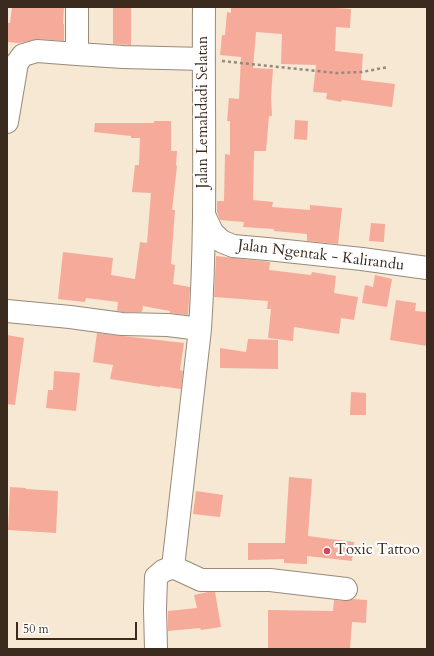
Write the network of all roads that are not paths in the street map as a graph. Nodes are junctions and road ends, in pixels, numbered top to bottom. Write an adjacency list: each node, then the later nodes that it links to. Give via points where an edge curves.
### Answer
1 (77, 7): 3 (street)
2 (204, 7): 4 (street, Jalan Lemahdadi Selatan)
3 (77, 54): 4 (street); 5 (street, via 37,51 23,55 17,63)
4 (204, 59): 6 (street, Jalan Lemahdadi Selatan)
5 (7, 122)
6 (204, 217): 7 (street, Jalan Ngentak - Kalirandu, via 212,232 221,241 233,246); 9 (street, Jalan Lemahdadi Selatan, via 204,278)
7 (427, 268)
8 (7, 311): 9 (street, via 122,324)
9 (200, 329): 10 (street, Jalan Lemahdadi Selatan)
10 (173, 567): 11 (street, via 202,580 270,580); 12 (street, via 156,577)
11 (346, 589)
12 (156, 649)

